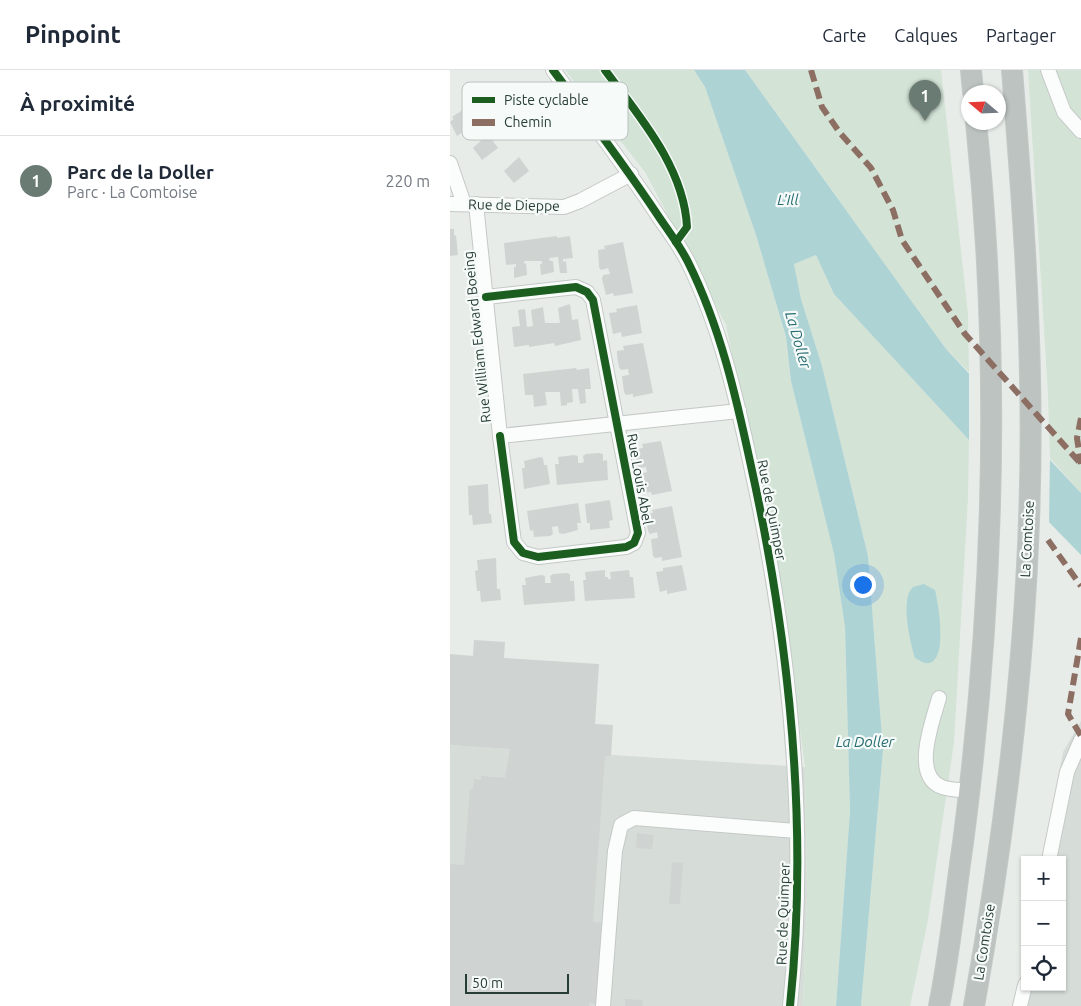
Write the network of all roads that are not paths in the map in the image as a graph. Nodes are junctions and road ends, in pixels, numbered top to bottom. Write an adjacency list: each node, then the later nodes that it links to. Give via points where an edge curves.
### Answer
1 (553, 70): 5 (street, Rue de Quimper)
2 (971, 70): 6 (highway)
3 (1012, 70): 26 (highway, La Comtoise, via 1030,376 1026,559 1007,794)
4 (1048, 70): 8 (street, via 1064,112)
5 (562, 82)
6 (972, 85)
7 (977, 130): 19 (highway, via 984,201 992,439 983,643)
8 (1081, 131)
9 (606, 140): 11 (street, Rue de Quimper)
10 (450, 163): 12 (street, Rue William Edward Boeing)
11 (631, 174): 12 (street, Rue de Dieppe, via 564,207); 14 (street, Rue de Quimper, via 688,261 720,340)
12 (463, 204): 13 (street, Rue William Edward Boeing)
13 (486, 297): 15 (street, Rue Louis Abel, via 576,287 587,292 592,300); 16 (street, Rue William Edward Boeing)
14 (739, 411): 15 (street, Rue William Edward Boeing); 20 (street, Rue de Quimper, via 778,606 792,726)
15 (618, 424): 16 (street, Rue William Edward Boeing); 16 (street, Rue Louis Abel, via 638,533 634,543 626,547 538,557 523,553 514,542)
16 (500, 436)
17 (939, 698): 19 (street, via 927,743 926,764 930,778 941,786)
18 (1081, 740): 21 (street, via 1067,772)
19 (969, 791): 25 (highway)
20 (796, 831): 23 (street, via 634,818 621,825 615,851); 24 (street, Rue de Quimper, via 798,902)
21 (1050, 856)
22 (1024, 991): 27 (street)
23 (603, 1006)
24 (790, 1006)
25 (939, 1006)
26 (974, 1006)
27 (1020, 1006)

